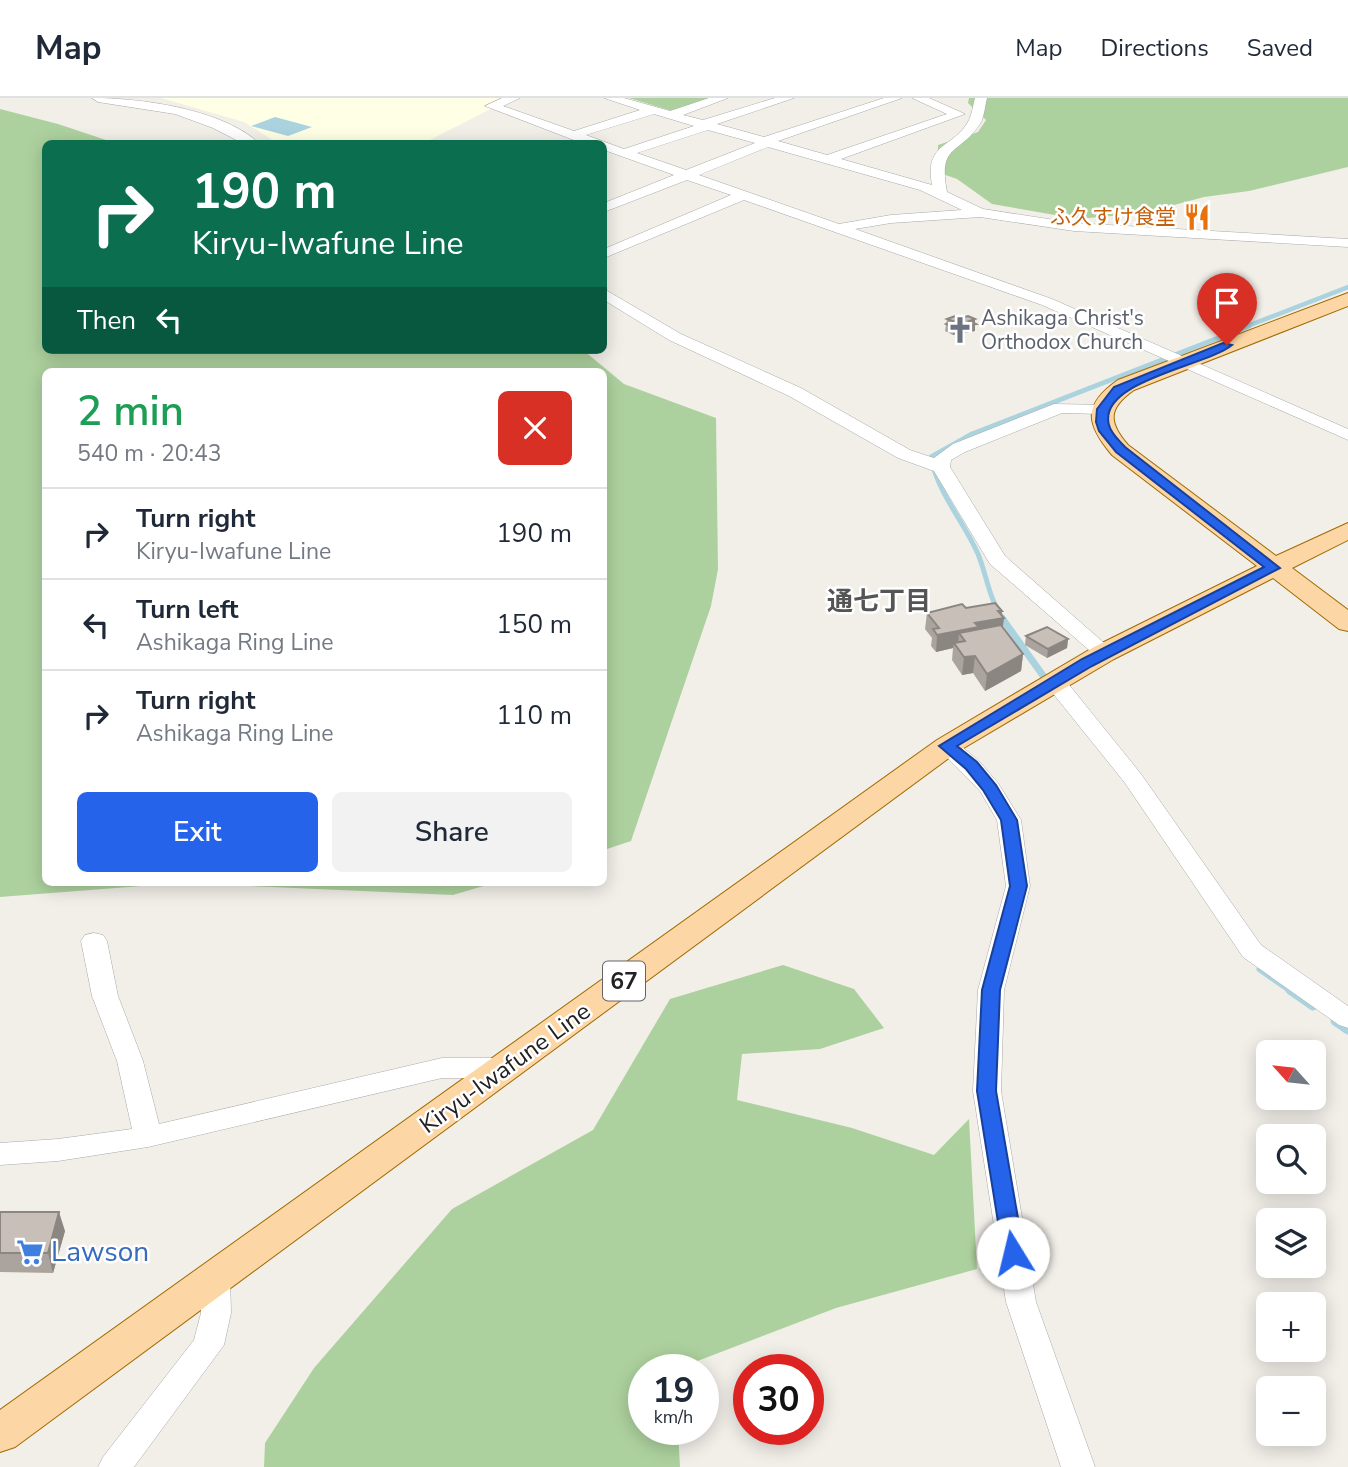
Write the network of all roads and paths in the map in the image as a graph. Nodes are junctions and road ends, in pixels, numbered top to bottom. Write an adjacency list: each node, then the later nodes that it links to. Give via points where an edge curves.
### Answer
1 (98, 98): 15 (street, via 207,120)
2 (514, 98): 14 (street, via 491,106)
3 (610, 98): 10 (street)
4 (722, 98): 12 (street)
5 (788, 98): 13 (street)
6 (896, 98): 17 (street)
7 (918, 98): 20 (street, via 959,114)
8 (938, 98): 11 (street)
9 (981, 98): 11 (street)
10 (654, 110): 12 (street); 14 (street)
11 (979, 114): 22 (street, via 968,131 939,157)
12 (670, 115): 13 (street)
13 (707, 125): 17 (street); 19 (street)
14 (574, 135): 16 (street)
15 (248, 140)
16 (587, 140)
17 (768, 142): 20 (street); 21 (street)
18 (607, 147): 19 (street)
19 (624, 153): 21 (street)
20 (829, 159): 22 (street)
21 (688, 175): 23 (street); 24 (street)
22 (940, 193): 25 (street)
23 (744, 195): 26 (street); 28 (street)
24 (607, 207)
25 (980, 213): 26 (street); 27 (street, via 1074,227)
26 (836, 228): 31 (street, via 1047,302)
27 (1348, 243)
28 (607, 253)
29 (607, 296): 34 (street, via 675,337 796,392 904,454)
30 (1348, 299): 31 (main road)
31 (1182, 362): 32 (main road, via 1126,385); 33 (street)
32 (1102, 409): 34 (street, via 1060,408 959,449 943,458); 36 (main road, via 1105,431 1121,450)
33 (1348, 435)
34 (941, 467): 38 (street, via 997,559)
35 (1348, 530): 36 (main road, 67)
36 (1273, 568): 37 (main road); 38 (main road, Kiryu-Iwafune Line / 67)
37 (1348, 622)
38 (1104, 653): 39 (main road, Kiryu-Iwafune Line / 67)
39 (1054, 681): 40 (main road, Kiryu-Iwafune Line / 67); 42 (street, via 1133,779 1252,951)
40 (947, 746): 43 (main road, Kiryu-Iwafune Line / 67); 49 (street, via 971,765 1009,820 1018,886 991,990 987,1091 1021,1303)
41 (94, 941): 44 (street, via 105,996 130,1061)
42 (1348, 1019)
43 (505, 1068): 44 (street, via 442,1068); 46 (main road, Kiryu-Iwafune Line / 67)
44 (148, 1137): 45 (street)
45 (0, 1154)
46 (215, 1278): 47 (main road, Kiryu-Iwafune Line / 67); 48 (street, via 216,1313 208,1345)
47 (0, 1434)
48 (115, 1467)
49 (1079, 1467)

